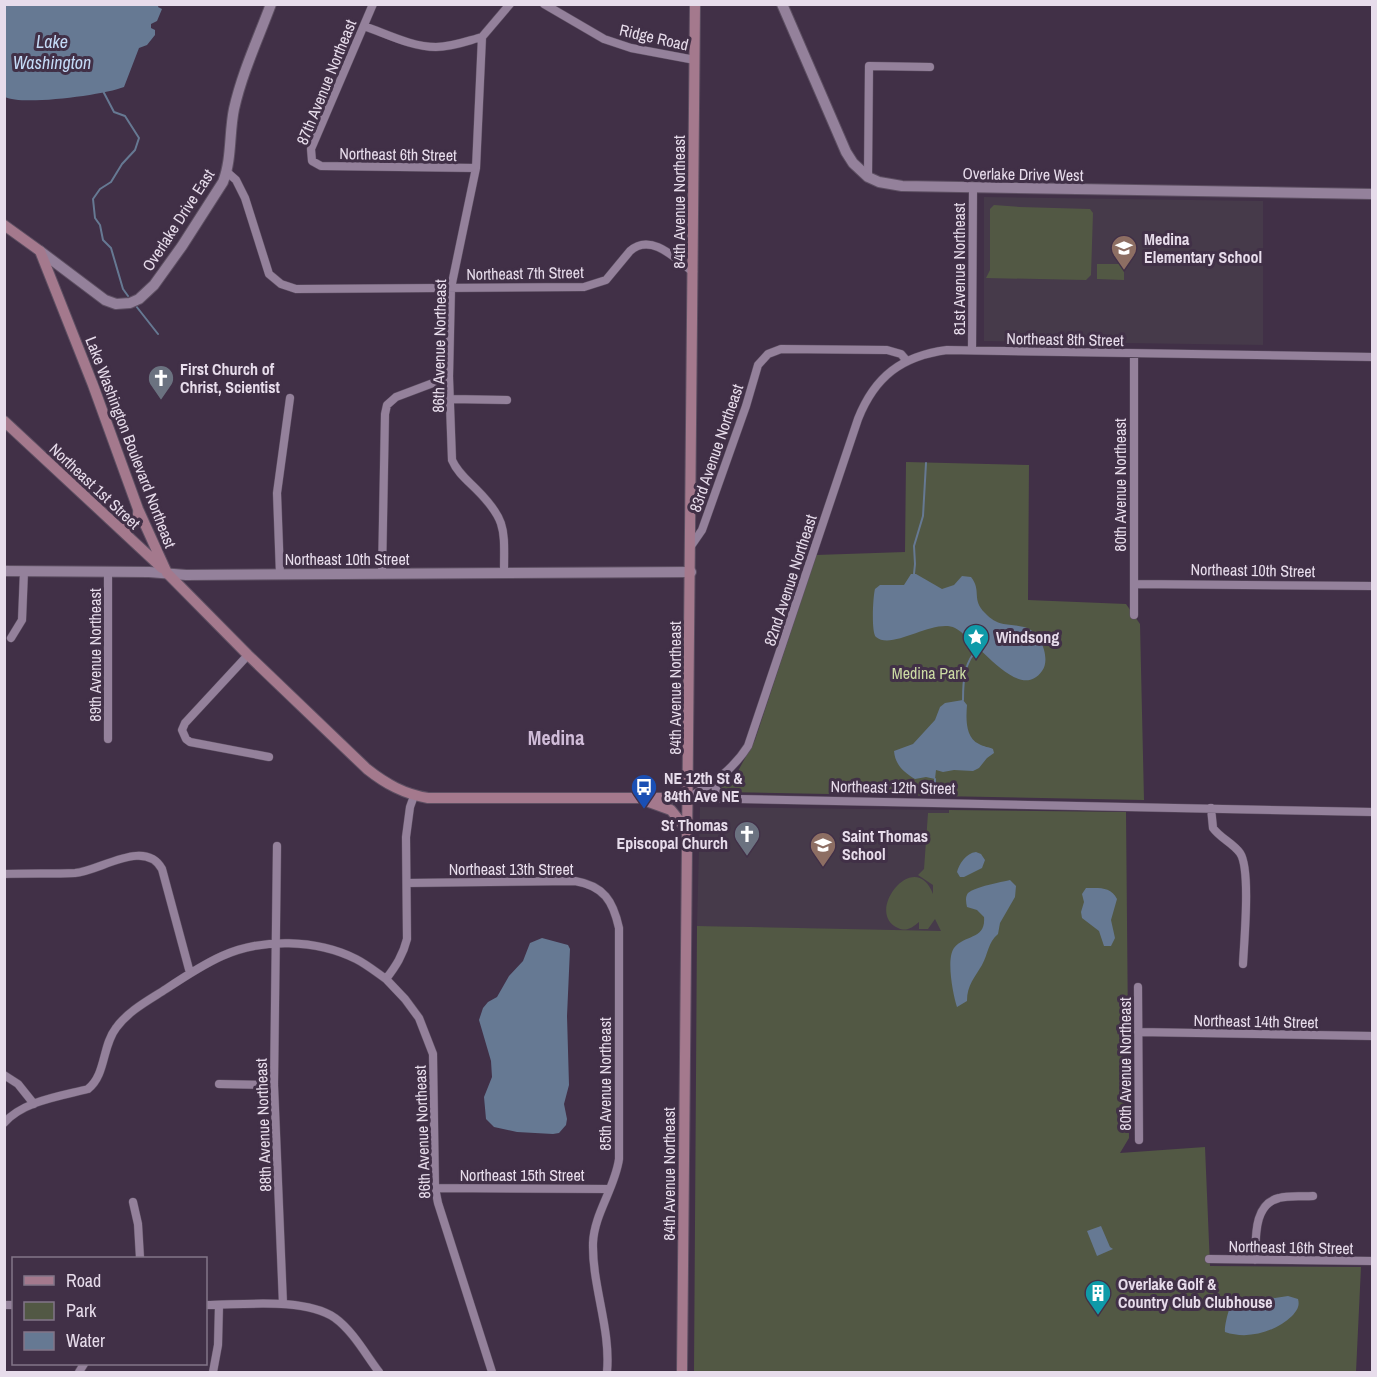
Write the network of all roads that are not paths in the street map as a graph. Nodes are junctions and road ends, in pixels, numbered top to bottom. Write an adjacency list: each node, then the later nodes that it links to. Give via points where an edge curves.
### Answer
1 (272, 4): 13 (street, Overlake Drive East, via 239,89)
2 (373, 4): 7 (street, 87th Avenue Northeast)
3 (510, 4): 8 (street)
4 (544, 4): 9 (street, Ridge Road, via 604,39)
5 (695, 4): 9 (main road, 84th Avenue Northeast)
6 (782, 4): 14 (street, via 846,152)
7 (364, 27): 8 (street, via 424,46 448,46); 11 (street, 87th Avenue Northeast, via 311,150 312,161)
8 (482, 37): 12 (street, 86th Avenue Northeast)
9 (695, 60): 20 (main road, 84th Avenue Northeast)
10 (930, 67): 14 (street, via 869,66)
11 (321, 166): 12 (street, Northeast 6th Street)
12 (476, 168): 22 (street, 86th Avenue Northeast)
13 (227, 172): 19 (street, Overlake Drive East, via 182,246 139,299 123,304 111,302); 22 (street, Northeast 7th Street, via 245,198 269,274 281,284 296,289)
14 (868, 177): 15 (street, Overlake Drive West, via 902,186)
15 (973, 188): 16 (street, Overlake Drive West); 23 (street, 81st Avenue Northeast)
16 (1372, 194)
17 (4, 225): 18 (main road)
18 (40, 251): 19 (street, Overlake Drive East); 21 (main road, Lake Washington Boulevard Northeast)
19 (62, 267): 21 (street)
20 (693, 272): 22 (street, Northeast 7th Street, via 658,247 645,244 634,247 606,280 591,286); 34 (main road, 84th Avenue Northeast)
21 (50, 278): 32 (main road, Lake Washington Boulevard Northeast)
22 (451, 288): 27 (street, 86th Avenue Northeast)
23 (972, 350): 24 (street, Northeast 8th Street); 26 (street, Northeast 8th Street, via 931,352)
24 (1134, 354): 25 (street, Northeast 8th Street); 43 (street, 80th Avenue Northeast)
25 (1372, 357)
26 (907, 361): 34 (street, 83rd Avenue Northeast, via 901,354 887,350 781,349 764,357 702,530); 50 (street, 82nd Avenue Northeast, via 882,379 864,404 755,730 740,759)
27 (449, 377): 29 (street, 86th Avenue Northeast); 41 (street, via 396,397 387,405)
28 (290, 398): 40 (street, via 277,494)
29 (451, 399): 30 (street); 42 (street, 86th Avenue Northeast, via 452,460 500,517 504,529)
30 (507, 400)
31 (4, 421): 33 (main road, Northeast 1st Street)
32 (138, 509): 33 (main road, via 138,519 131,526); 39 (main road, Lake Washington Boulevard Northeast)
33 (117, 526): 39 (main road, Northeast 1st Street)
34 (691, 546): 38 (main road, 84th Avenue Northeast)
35 (4, 571): 36 (street, Northeast 10th Street)
36 (24, 571): 37 (street, Northeast 10th Street); 46 (street, via 22,620)
37 (108, 571): 39 (street, Northeast 10th Street); 48 (street, 89th Avenue Northeast)
38 (691, 572): 42 (street, Northeast 10th Street); 52 (main road, 84th Avenue Northeast)
39 (167, 573): 40 (street, Northeast 10th Street); 47 (main road, Lake Washington Boulevard Northeast)
40 (280, 574): 41 (street, Northeast 10th Street)
41 (382, 574): 42 (street, Northeast 10th Street)
42 (504, 574)
43 (1134, 584): 44 (street, Northeast 10th Street); 45 (street, 80th Avenue Northeast)
44 (1372, 586)
45 (1134, 615)
46 (11, 638)
47 (248, 656): 49 (street, via 182,730 190,742); 51 (main road, Lake Washington Boulevard Northeast, via 367,769)
48 (108, 739)
49 (270, 757)
50 (717, 780): 52 (street, 82nd Avenue Northeast); 54 (street, via 716,790)
51 (414, 796): 53 (main road, Northeast 12th Street); 60 (street, via 406,837)
52 (688, 798): 53 (main road, Northeast 12th Street); 54 (street, Northeast 12th Street); 57 (main road, 84th Avenue Northeast)
53 (640, 799): 57 (main road, via 671,810)
54 (728, 800): 55 (street, Northeast 12th Street)
55 (1211, 808): 56 (street, Northeast 12th Street); 63 (street, via 1213,828 1243,859)
56 (1372, 812)
57 (687, 830): 90 (main road, 84th Avenue Northeast)
58 (277, 846): 62 (street, 88th Avenue Northeast)
59 (4, 874): 64 (street, via 78,873 127,857 146,856 162,869)
60 (407, 883): 61 (street, Northeast 13th Street, via 575,881 597,888); 65 (street, via 407,939 404,952)
61 (609, 900): 76 (street, 85th Avenue Northeast, via 619,928 619,1159)
62 (275, 944): 64 (street, via 223,956); 65 (street, via 340,952); 71 (street, 88th Avenue Northeast)
63 (1244, 964)
64 (190, 973): 72 (street, via 128,1014 115,1029 94,1084)
65 (386, 979): 75 (street, 86th Avenue Northeast, via 419,1018 433,1054)
66 (1138, 987): 67 (street, 80th Avenue Northeast)
67 (1138, 1032): 68 (street, Northeast 14th Street); 74 (street, 80th Avenue Northeast)
68 (1372, 1036)
69 (4, 1075): 72 (street, via 18,1084)
70 (219, 1084): 71 (street)
71 (274, 1085): 83 (street, 88th Avenue Northeast)
72 (34, 1104): 73 (street, via 11,1115)
73 (4, 1123)
74 (1139, 1140)
75 (435, 1188): 76 (street, Northeast 15th Street); 88 (street, 86th Avenue Northeast)
76 (609, 1189): 89 (street, 85th Avenue Northeast, via 596,1226 593,1251)
77 (1313, 1196): 81 (street, via 1275,1198 1267,1204 1257,1221)
78 (133, 1202): 79 (street)
79 (140, 1257)
80 (1209, 1259): 81 (street, Northeast 16th Street)
81 (1255, 1260): 82 (street, Northeast 16th Street)
82 (1372, 1261)
83 (283, 1304): 85 (street); 87 (street, via 306,1305 335,1318)
84 (207, 1305): 85 (street)
85 (219, 1305): 86 (street)
86 (213, 1372)
87 (379, 1372)
88 (492, 1372)
89 (607, 1372)
90 (682, 1372)

